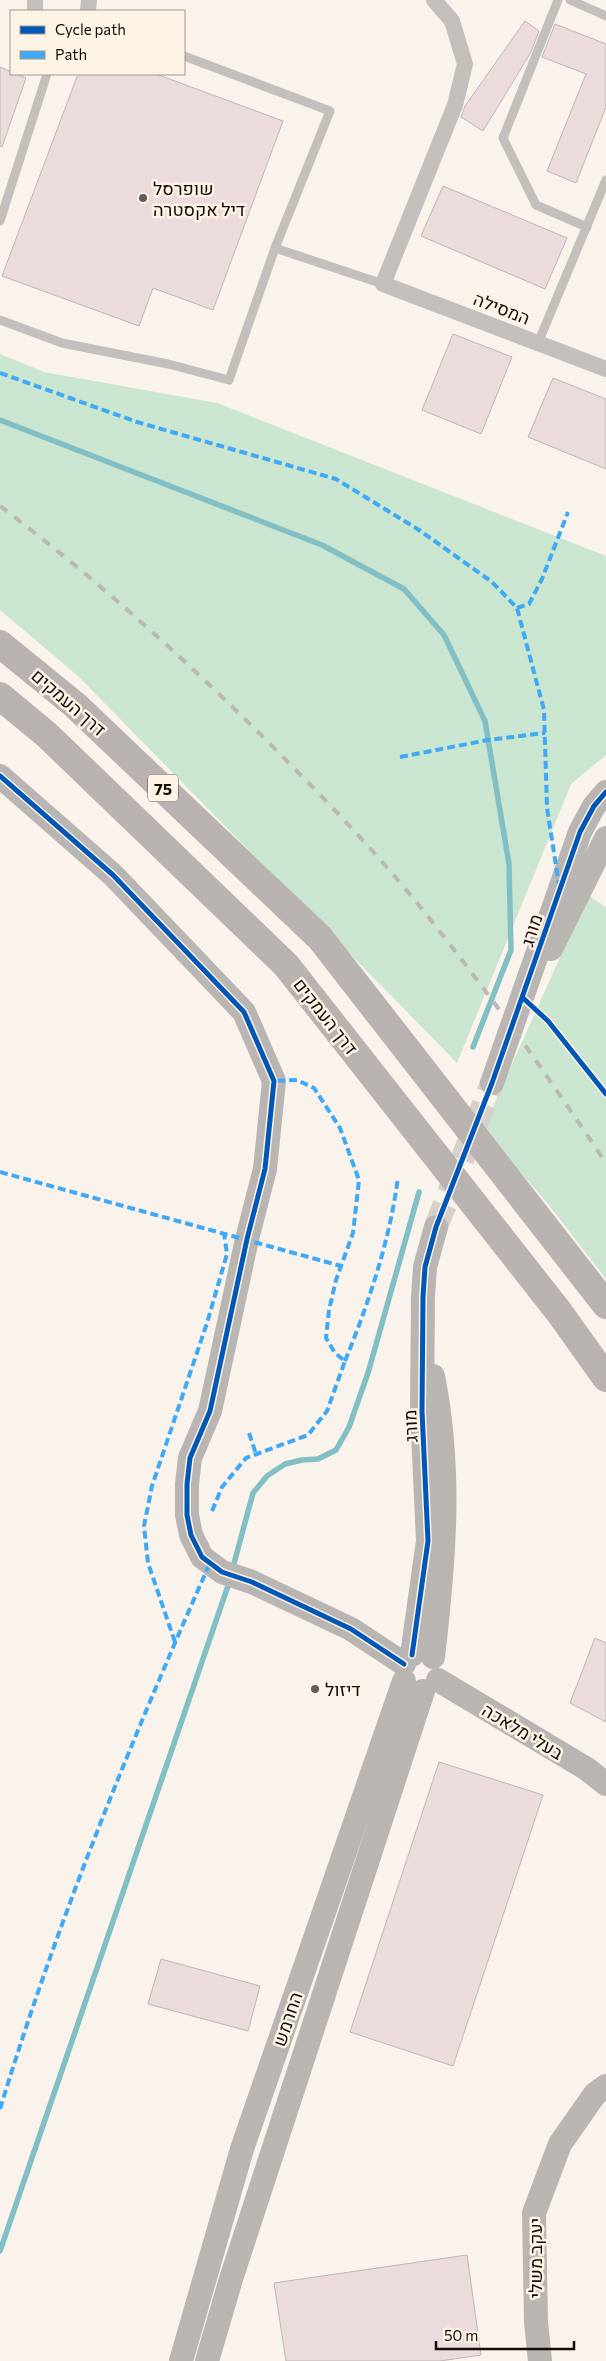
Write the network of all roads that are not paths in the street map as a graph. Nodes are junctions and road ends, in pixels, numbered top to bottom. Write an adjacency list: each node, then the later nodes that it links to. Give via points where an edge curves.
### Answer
1 (434, 0): 11 (street, via 452,21 464,64 455,105)
2 (558, 0): 9 (lane, via 503,138 536,205)
3 (570, 0): 4 (lane)
4 (606, 16)
5 (185, 56): 10 (lane, via 330,111)
6 (47, 75): 8 (lane)
7 (606, 180): 9 (lane)
8 (0, 220)
9 (586, 227): 13 (lane)
10 (275, 248): 11 (lane); 12 (lane, via 229,380 62,343)
11 (383, 284): 13 (street, המסילה)
12 (0, 320)
13 (538, 343): 14 (street, המסילה)
14 (606, 369)
15 (0, 644): 23 (highway, דרך העמקים / 75, via 75,705 320,938)
16 (0, 696): 24 (highway, דרך העמקים / 75, via 47,735 286,965 559,1312)
17 (0, 776): 25 (street, בעלי מלאכה, via 113,875 244,1012 274,1082 264,1169 210,1411 190,1458 187,1515 191,1535 202,1557 222,1572 252,1582 351,1629)
18 (606, 792): 20 (street, מורג, via 580,832)
19 (606, 838): 20 (street, מורג, via 561,931)
20 (523, 998): 21 (street, מורג)
21 (492, 1083)
22 (436, 1226): 25 (street, מורג, via 425,1267 422,1411 428,1540)
23 (606, 1305)
24 (606, 1378)
25 (419, 1671): 26 (street, בעלי מלאכה); 28 (street, החרמש, via 242,2149); 29 (street, החרמש)
26 (606, 1784)
27 (606, 2086): 30 (street, יעקב משלי, via 595,2094 560,2144 534,2213)
28 (181, 2361)
29 (207, 2361)
30 (540, 2361)

